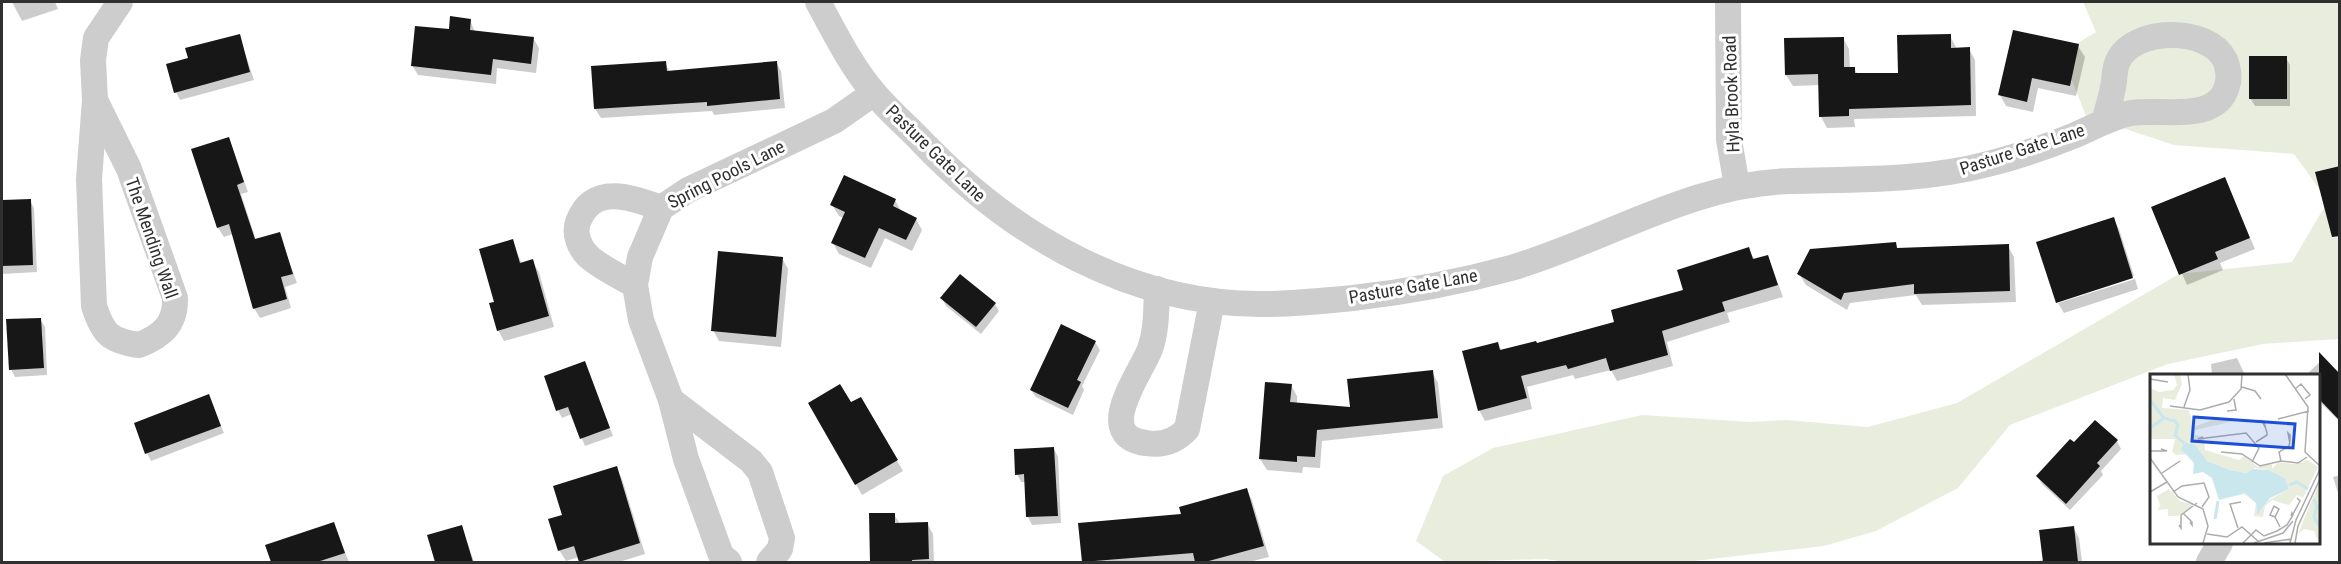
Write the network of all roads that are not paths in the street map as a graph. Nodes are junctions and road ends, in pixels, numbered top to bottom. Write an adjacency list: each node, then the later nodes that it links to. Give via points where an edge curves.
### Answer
1 (120, 2): 5 (street, The Mending Wall, via 96,38)
2 (819, 2): 4 (street, Pasture Gate Lane, via 845,53)
3 (1728, 2): 7 (street, Hyla Brook Road, via 1729,140)
4 (874, 93): 8 (street, Spring Pools Lane, via 834,121 688,190); 10 (street, Pasture Gate Lane, via 956,177 1030,233 1120,279)
5 (95, 100): 5 (street, The Mending Wall, via 89,179 94,306 110,337 139,345 163,333 176,311 175,298 129,169)
6 (2104, 122): 6 (street, Pasture Gate Lane, via 2130,113 2198,111 2212,106 2222,98 2228,85 2224,56 2210,43 2191,36 2140,40 2129,46 2117,62); 7 (street, Pasture Gate Lane, via 1989,164 1929,176)
7 (1737, 186): 11 (street, Pasture Gate Lane, via 1693,197 1593,239 1512,267 1441,284 1313,302 1260,305)
8 (661, 208): 9 (street, Spring Pools Lane, via 640,257); 9 (street, via 634,198 597,199 584,209 577,227 579,243 588,256)
9 (635, 285): 12 (street, Spring Pools Lane, via 641,320)
10 (1157, 289): 11 (street, Pasture Gate Lane); 11 (street, via 1155,331 1120,412 1123,429 1130,439 1146,443 1178,439 1187,429)
11 (1212, 301)
12 (671, 400): 13 (street, Spring Pools Lane, via 686,459 721,555); 14 (street, via 760,472 782,538 780,549)
13 (729, 562)
14 (769, 562)

